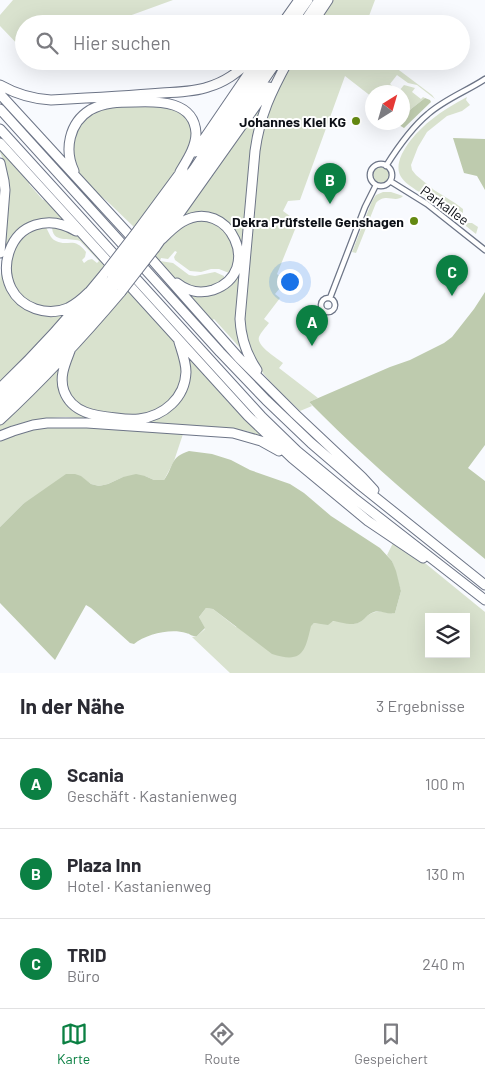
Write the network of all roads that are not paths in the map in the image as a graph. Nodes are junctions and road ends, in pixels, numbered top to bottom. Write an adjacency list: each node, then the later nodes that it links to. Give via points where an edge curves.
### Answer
1 (298, 0): 5 (highway)
2 (308, 0): 6 (highway)
3 (320, 0): 7 (highway)
4 (328, 0): 8 (highway)
5 (290, 15)
6 (293, 15)
7 (309, 15)
8 (318, 15)
9 (239, 70): 16 (highway, via 218,83 195,90 51,100 19,94)
10 (251, 70): 23 (highway)
11 (260, 70): 27 (highway)
12 (271, 70): 27 (highway, via 200,173)
13 (282, 70): 28 (highway)
14 (283, 70): 39 (highway, via 261,119 255,151 240,319 246,350)
15 (485, 79): 22 (street, via 428,113)
16 (0, 85)
17 (0, 94): 26 (highway)
18 (0, 109): 45 (highway, via 266,400 311,443)
19 (0, 129): 46 (highway, via 274,429 316,467)
20 (0, 143): 32 (highway)
21 (0, 163): 30 (highway, via 5,190)
22 (386, 166): 24 (street, via 392,175); 25 (street, via 376,166 370,173)
23 (180, 172): 26 (highway, via 195,144 196,134 190,116 168,102 110,103 90,110 72,131 69,156 74,171); 27 (highway)
24 (390, 181): 25 (street, via 384,186); 29 (street, Parkallee, via 427,204)
25 (376, 185): 35 (street)
26 (86, 187): 31 (highway)
27 (147, 239): 28 (highway); 33 (highway, bridge); 33 (highway, bridge)
28 (162, 239): 31 (highway, via 181,222 196,217 209,218 231,231 238,246 237,267 223,285 196,292 173,280)
29 (485, 250)
30 (0, 253)
31 (146, 253): 39 (highway, via 238,358)
32 (108, 263): 34 (highway, via 75,230 59,223 48,222 24,230 9,250 6,273 11,288 18,298 33,308 49,312 62,310); 36 (highway)
33 (113, 283): 34 (highway); 37 (highway); 40 (highway); 41 (highway, via 61,348)
34 (90, 292): 38 (highway)
35 (330, 298)
36 (178, 339): 37 (highway, via 186,366 182,390 173,404 163,411 133,419 84,412 71,403 62,385 62,374); 44 (highway, via 248,416)
37 (70, 351): 42 (highway)
38 (0, 388)
39 (272, 390): 45 (highway, via 362,477)
40 (0, 399)
41 (0, 410)
42 (0, 420)
43 (0, 436): 44 (highway, via 33,425 68,422 233,433 261,441)
44 (301, 465): 46 (highway, via 368,520 446,574)
45 (385, 504): 47 (highway)
46 (456, 577): 48 (highway)
47 (485, 585)
48 (485, 600)

